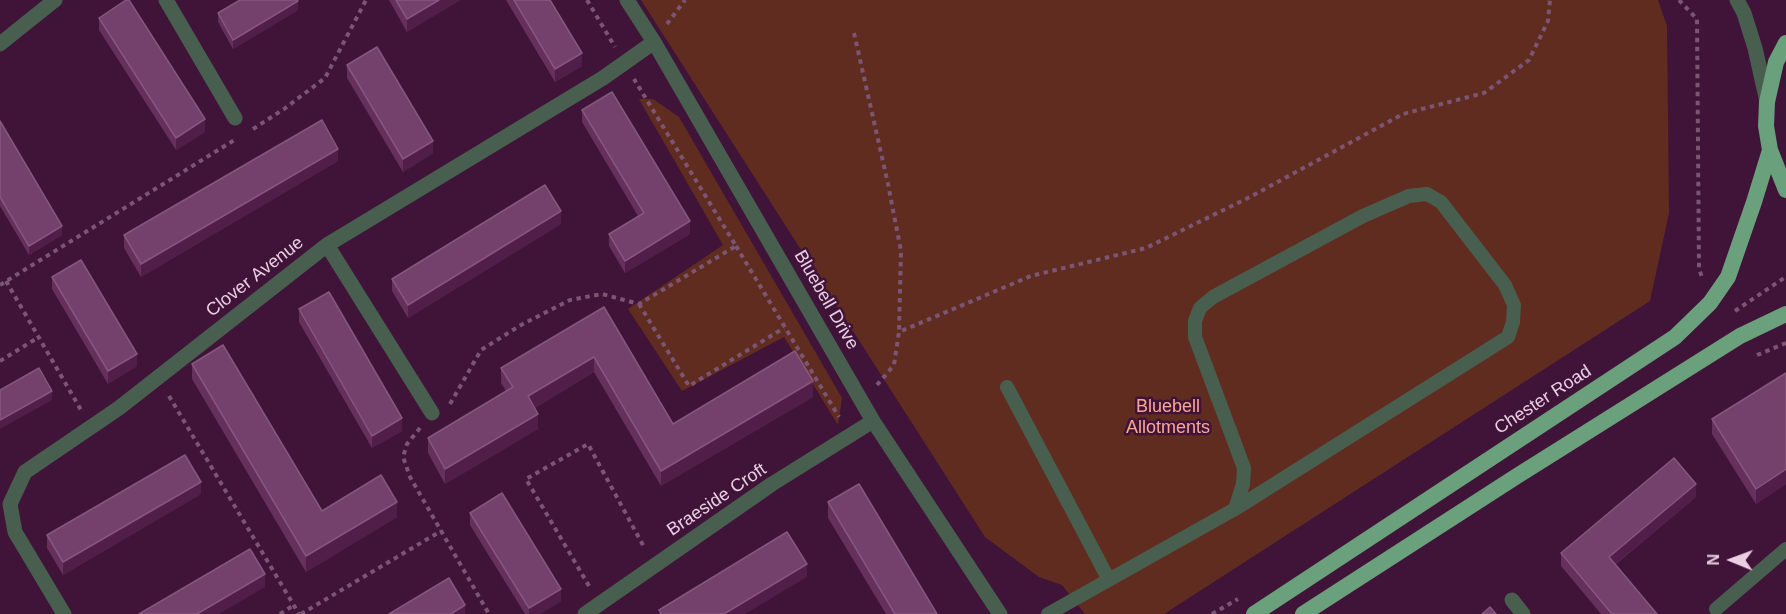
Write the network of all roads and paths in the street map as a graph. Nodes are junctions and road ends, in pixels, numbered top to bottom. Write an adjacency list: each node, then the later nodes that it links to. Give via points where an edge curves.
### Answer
1 (55, 0): 13 (street)
2 (166, 0): 16 (street)
3 (366, 0): 21 (path, via 325,78 284,109)
4 (587, 0): 14 (path)
5 (627, 0): 11 (street, Bluebell Drive)
6 (685, 0): 11 (path)
7 (1550, 0): 28 (path, via 1548,21 1529,60 1484,93 1403,114 1146,248 1031,276)
8 (1679, 0): 24 (path, via 1697,19 1699,269)
9 (1737, 0): 15 (street, via 1755,48)
10 (854, 33): 28 (path, via 901,251)
11 (654, 42): 14 (street, Clover Avenue); 33 (street, Bluebell Drive)
12 (1786, 43): 15 (highway, via 1776,62)
13 (0, 44)
14 (625, 63): 19 (street, Clover Avenue); 20 (path)
15 (1767, 102): 17 (highway)
16 (235, 118)
17 (1770, 150): 18 (highway); 24 (highway, Chester Road, via 1728,277)
18 (1786, 190)
19 (327, 245): 31 (street, Clover Avenue); 34 (street)
20 (736, 246): 25 (path); 27 (path)
21 (6, 280): 23 (path); 29 (path)
22 (1786, 281): 24 (path, via 1784,278 1728,316)
23 (0, 285)
24 (1710, 303): 55 (highway, Chester Road, via 1676,337)
25 (639, 304): 27 (path, via 689,386); 34 (path, via 602,294 570,300 521,325 481,350 450,404)
26 (1786, 314): 56 (highway, via 1740,336)
27 (784, 328): 37 (path)
28 (899, 332): 33 (path, via 894,365)
29 (39, 337): 30 (path); 36 (path)
30 (0, 361)
31 (158, 378): 36 (street, Clover Avenue); 45 (path)
32 (1007, 387): 43 (lane)
33 (863, 402): 35 (street, Bluebell Drive)
34 (432, 413): 40 (path, via 407,444 404,457 410,477)
35 (873, 421): 37 (street, Braeside Croft); 53 (street, Bluebell Drive)
36 (90, 426): 38 (street, Clover Avenue, via 25,472)
37 (851, 436): 42 (street, Braeside Croft, via 772,484)
38 (5, 504): 48 (street, Clover Avenue, via 15,532)
39 (1234, 509): 39 (lane, via 1509,337 1514,305 1505,285 1441,202 1427,194 1409,196 1363,216 1213,297 1200,308 1195,337 1244,468); 43 (lane)
40 (441, 531): 50 (path); 51 (path)
41 (1786, 549): 47 (lane)
42 (654, 566): 46 (street, Braeside Croft); 46 (path, via 588,444 526,479)
43 (1109, 580): 54 (lane)
44 (1512, 600): 57 (street)
45 (294, 605): 49 (path); 50 (path)
46 (603, 609): 52 (street, Braeside Croft)
47 (1716, 609)
48 (64, 614)
49 (280, 614)
50 (300, 614)
51 (489, 614)
52 (585, 614)
53 (1000, 614)
54 (1048, 614)
55 (1254, 614)
56 (1303, 614)
57 (1523, 614)

